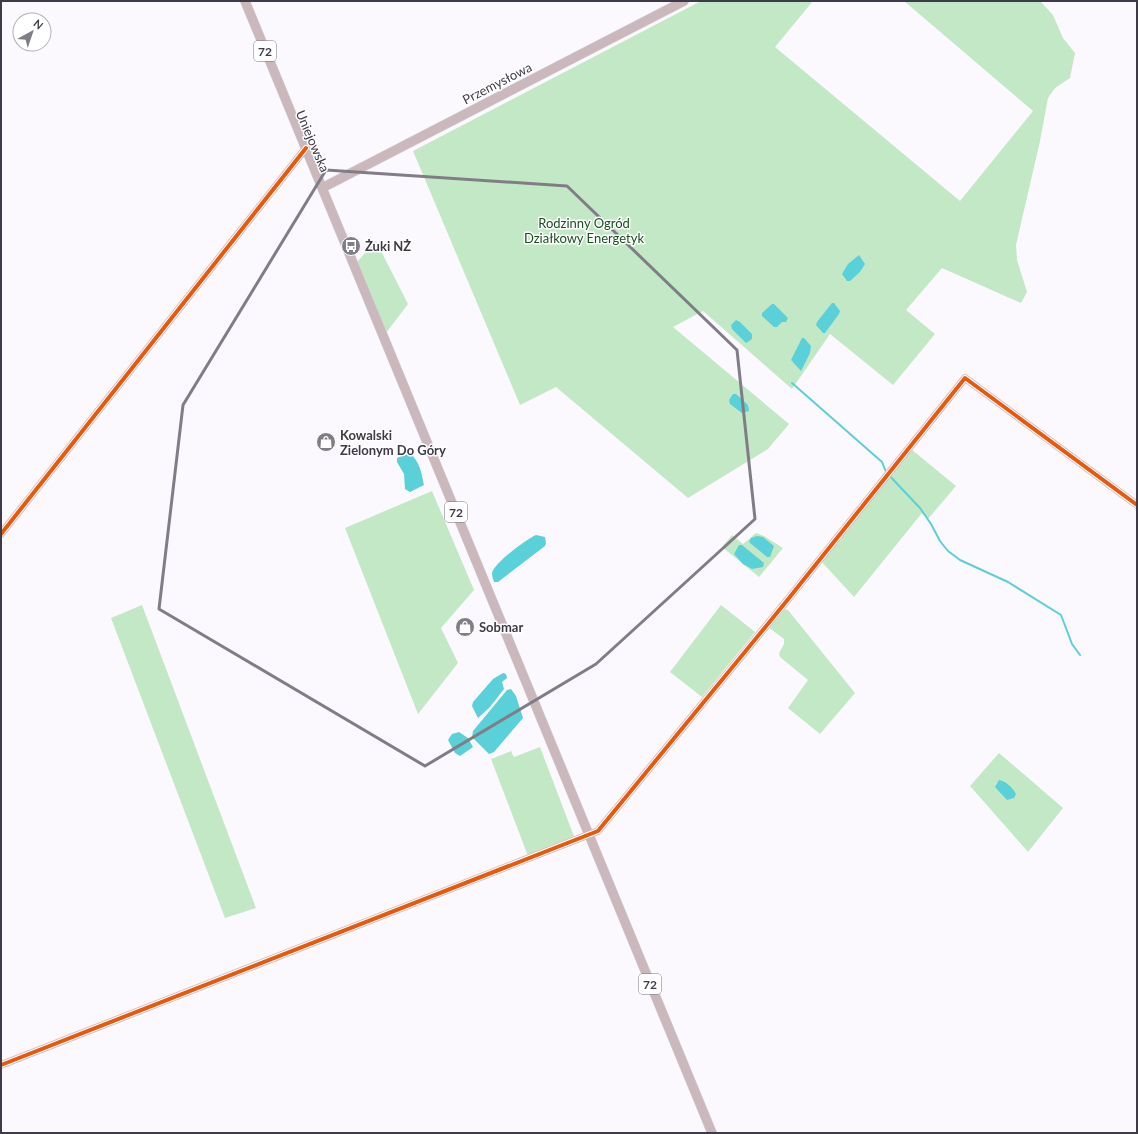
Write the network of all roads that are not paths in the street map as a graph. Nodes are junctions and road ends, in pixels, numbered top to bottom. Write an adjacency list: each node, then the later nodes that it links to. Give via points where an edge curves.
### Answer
1 (245, 1): 3 (main road, Uniejowska / 72)
2 (684, 1): 4 (main road, Przemysłowa)
3 (306, 148): 4 (main road, Uniejowska / 72); 6 (street)
4 (322, 188): 7 (main road, 72)
5 (1137, 505): 7 (street, via 965,378 679,733 598,831)
6 (1, 534)
7 (589, 836): 8 (street); 9 (main road, 72)
8 (1, 1065)
9 (712, 1133)

